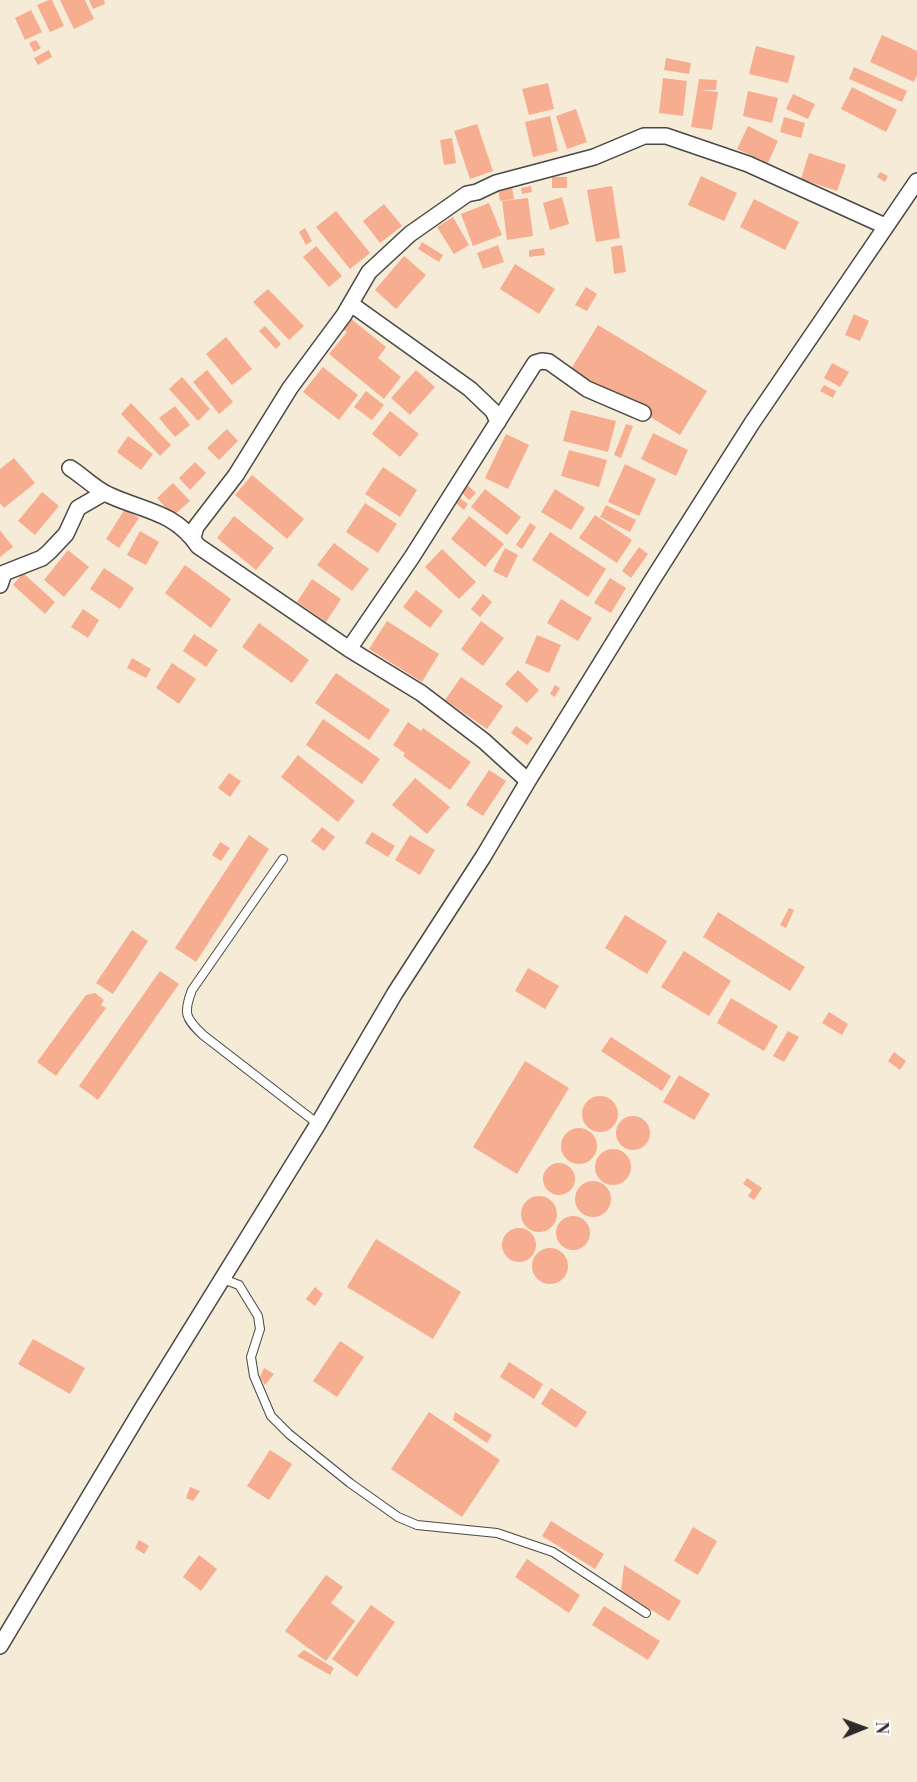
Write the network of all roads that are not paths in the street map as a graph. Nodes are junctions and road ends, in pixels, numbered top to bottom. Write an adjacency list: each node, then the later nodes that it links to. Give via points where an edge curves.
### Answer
1 (917, 181): 2 (street)
2 (885, 226): 3 (street, via 748,164 666,136 644,136 594,157 467,194 410,234 373,268); 11 (street, via 752,423)
3 (351, 304): 5 (street, via 470,389 493,411); 8 (street, via 290,388)
4 (643, 413): 5 (street, via 587,389 542,361 535,363)
5 (498, 422): 10 (street)
6 (70, 468): 7 (street)
7 (104, 493): 8 (street, via 161,513); 9 (street, via 78,508 66,534 49,552 4,573)
8 (193, 537): 10 (street, via 198,546)
9 (0, 585)
10 (349, 649): 11 (street, via 421,693)
11 (528, 781): 13 (street)
12 (283, 860): 13 (lane, via 192,990 186,1006 188,1021 202,1035)
13 (318, 1124): 14 (street)
14 (223, 1279): 15 (lane, via 239,1285 258,1316 260,1329 251,1357 254,1376 271,1416 350,1483 398,1517 417,1525 497,1533 553,1552); 16 (street)
15 (645, 1612)
16 (0, 1646)

